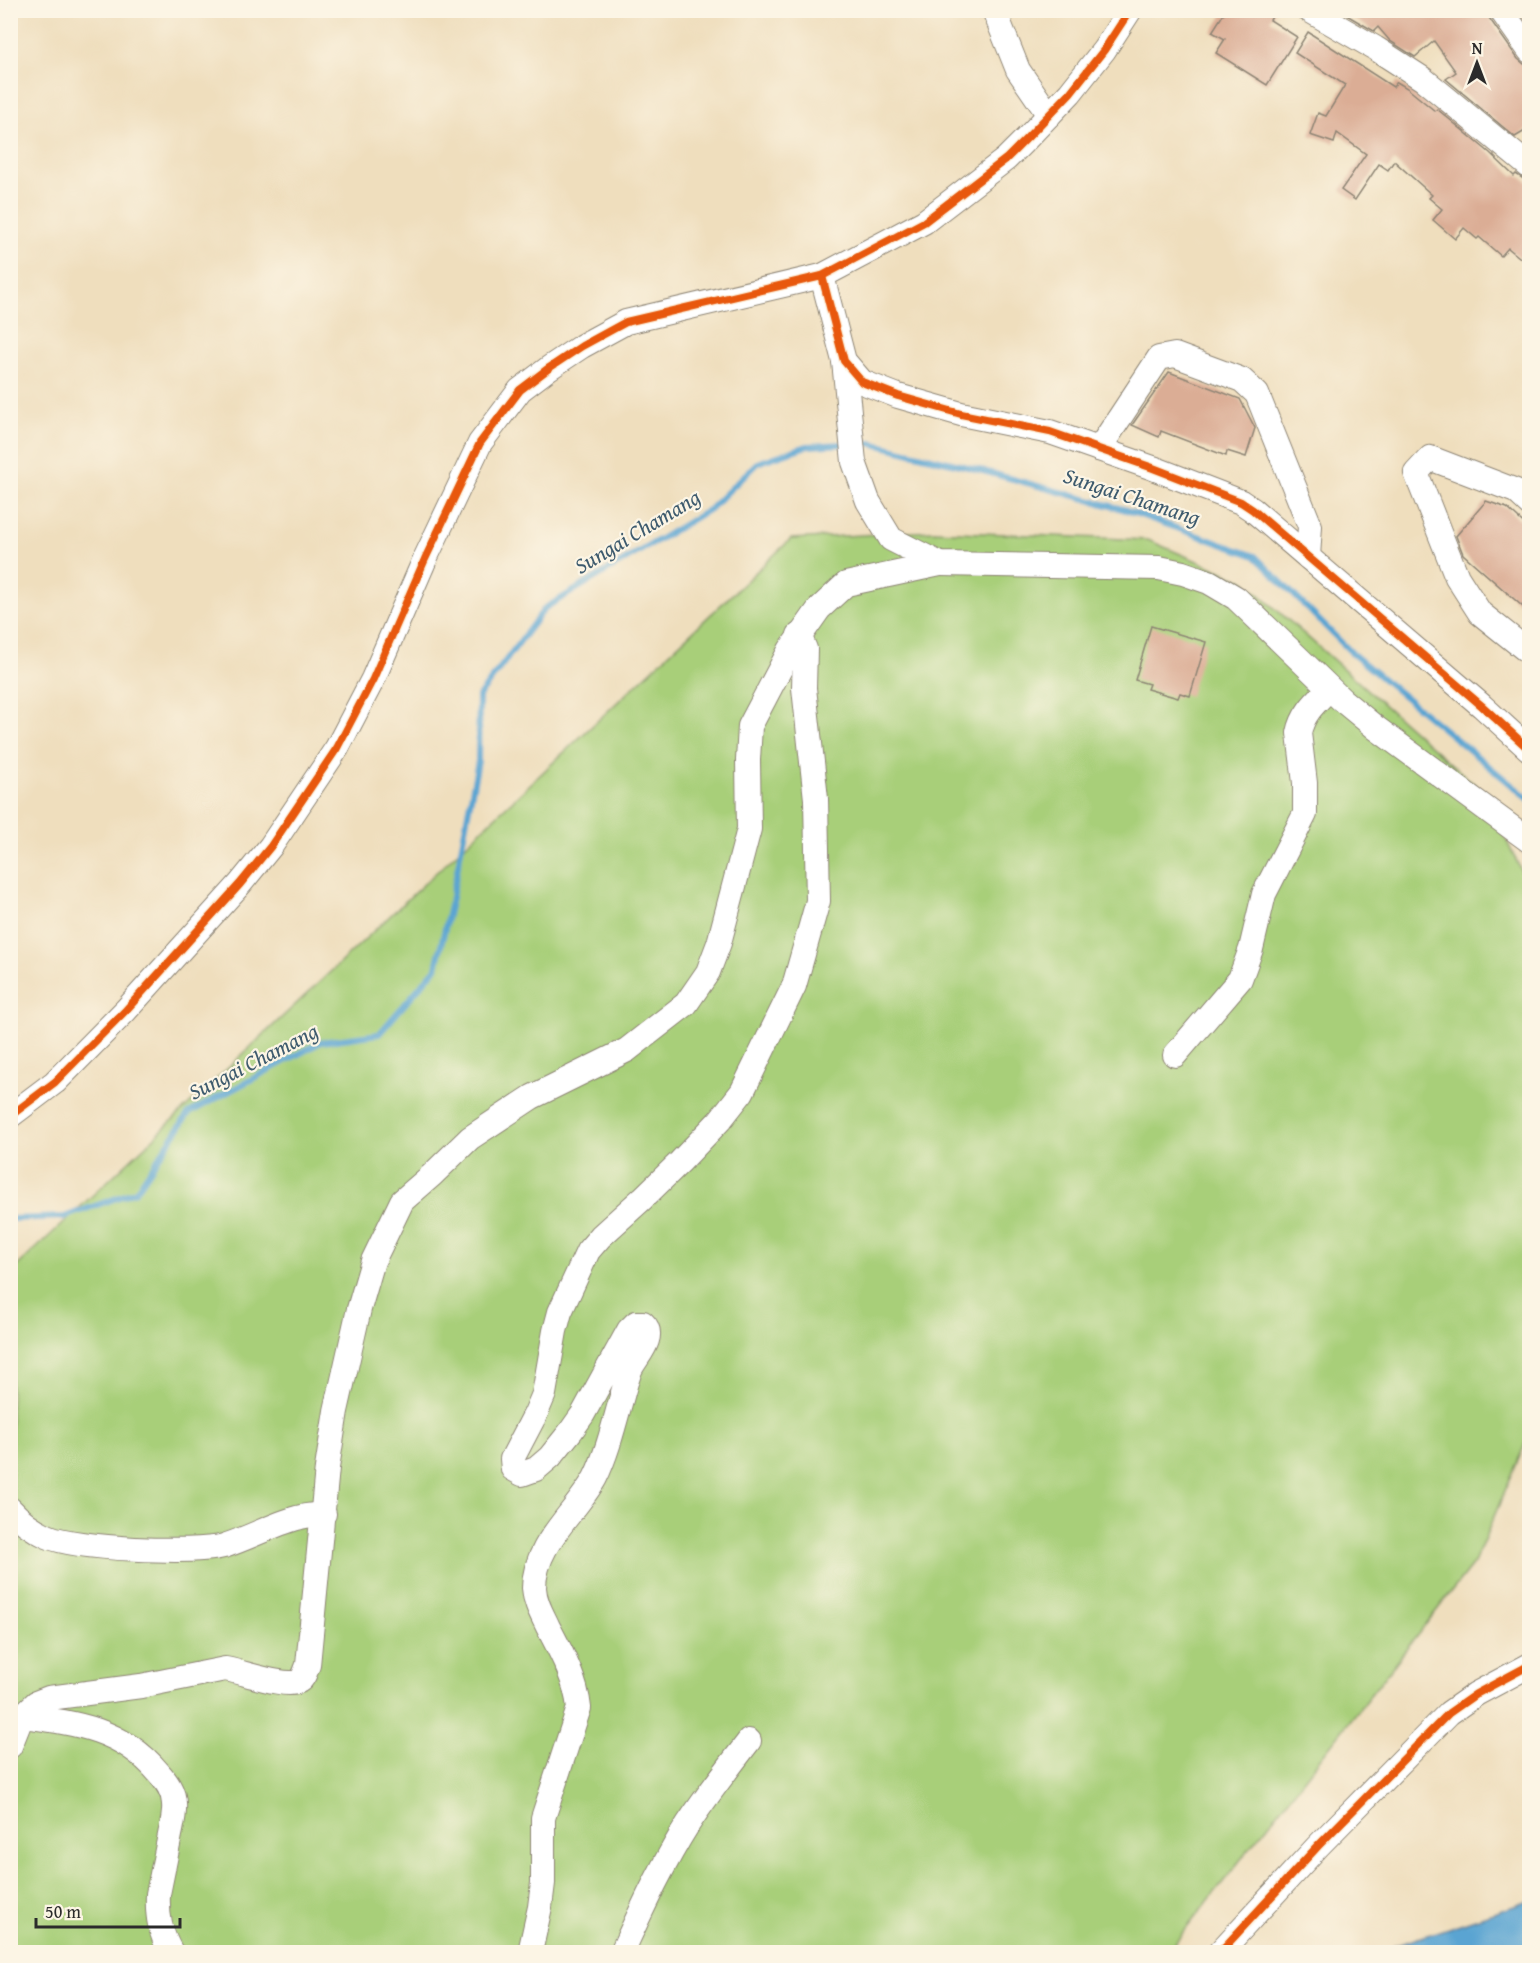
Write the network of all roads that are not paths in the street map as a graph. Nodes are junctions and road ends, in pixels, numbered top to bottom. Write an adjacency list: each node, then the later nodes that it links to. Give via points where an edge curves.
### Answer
1 (994, 10): 6 (street, via 1018,70)
2 (1130, 10): 6 (street, via 1104,50)
3 (1309, 10): 7 (street, via 1423,79)
4 (1502, 10): 5 (street)
5 (1530, 51)
6 (1049, 115): 8 (street, via 1006,159 924,222)
7 (1530, 167)
8 (822, 276): 9 (street); 20 (street, via 626,322 582,346 520,390 480,443 373,679 337,748 290,819 240,884 126,1010 55,1082)
9 (844, 361): 10 (street, via 862,382 898,396 1050,432); 13 (street, via 854,462 868,501 891,539)
10 (1099, 449): 12 (street, via 1241,502); 12 (street, via 1159,358 1175,355 1242,380 1257,394 1310,526)
11 (1530, 504): 15 (street, via 1516,491 1430,458 1416,473 1457,576 1480,613)
12 (1308, 557): 17 (street)
13 (940, 564): 14 (street, via 846,584); 16 (street, via 1159,568 1183,573 1236,598)
14 (799, 635): 22 (street, via 750,726 749,829 719,943 708,972 686,1004 627,1050 532,1097 470,1137 402,1201 373,1261 347,1356 327,1468); 28 (street, via 805,648 804,688 816,799 818,901 794,986 742,1092 720,1120 588,1251 560,1312 544,1394 512,1459 513,1469 522,1474 550,1457 583,1414 629,1329 644,1323 649,1334 631,1368 600,1467 550,1540 536,1574 536,1601 567,1666 579,1708 543,1818 543,1883)
15 (1530, 653)
16 (1329, 688): 18 (street, via 1376,728); 19 (street, via 1307,712 1301,725 1305,814 1264,894 1245,967 1235,985)
17 (1530, 750)
18 (1530, 841)
19 (1175, 1055)
20 (10, 1116)
21 (10, 1509): 22 (street, via 29,1525 60,1540 175,1550 226,1545 298,1517)
22 (324, 1514): 24 (street, via 308,1665 297,1683 219,1670 141,1686 56,1696 36,1703)
23 (1530, 1665): 30 (street, via 1449,1713)
24 (22, 1716): 26 (street); 27 (street, via 77,1724 113,1737 137,1752 169,1787 174,1815 158,1906 162,1937)
25 (749, 1741): 29 (street, via 687,1826 657,1877)
26 (10, 1746)
27 (171, 1953)
28 (530, 1953)
29 (622, 1953)
30 (1220, 1953)

